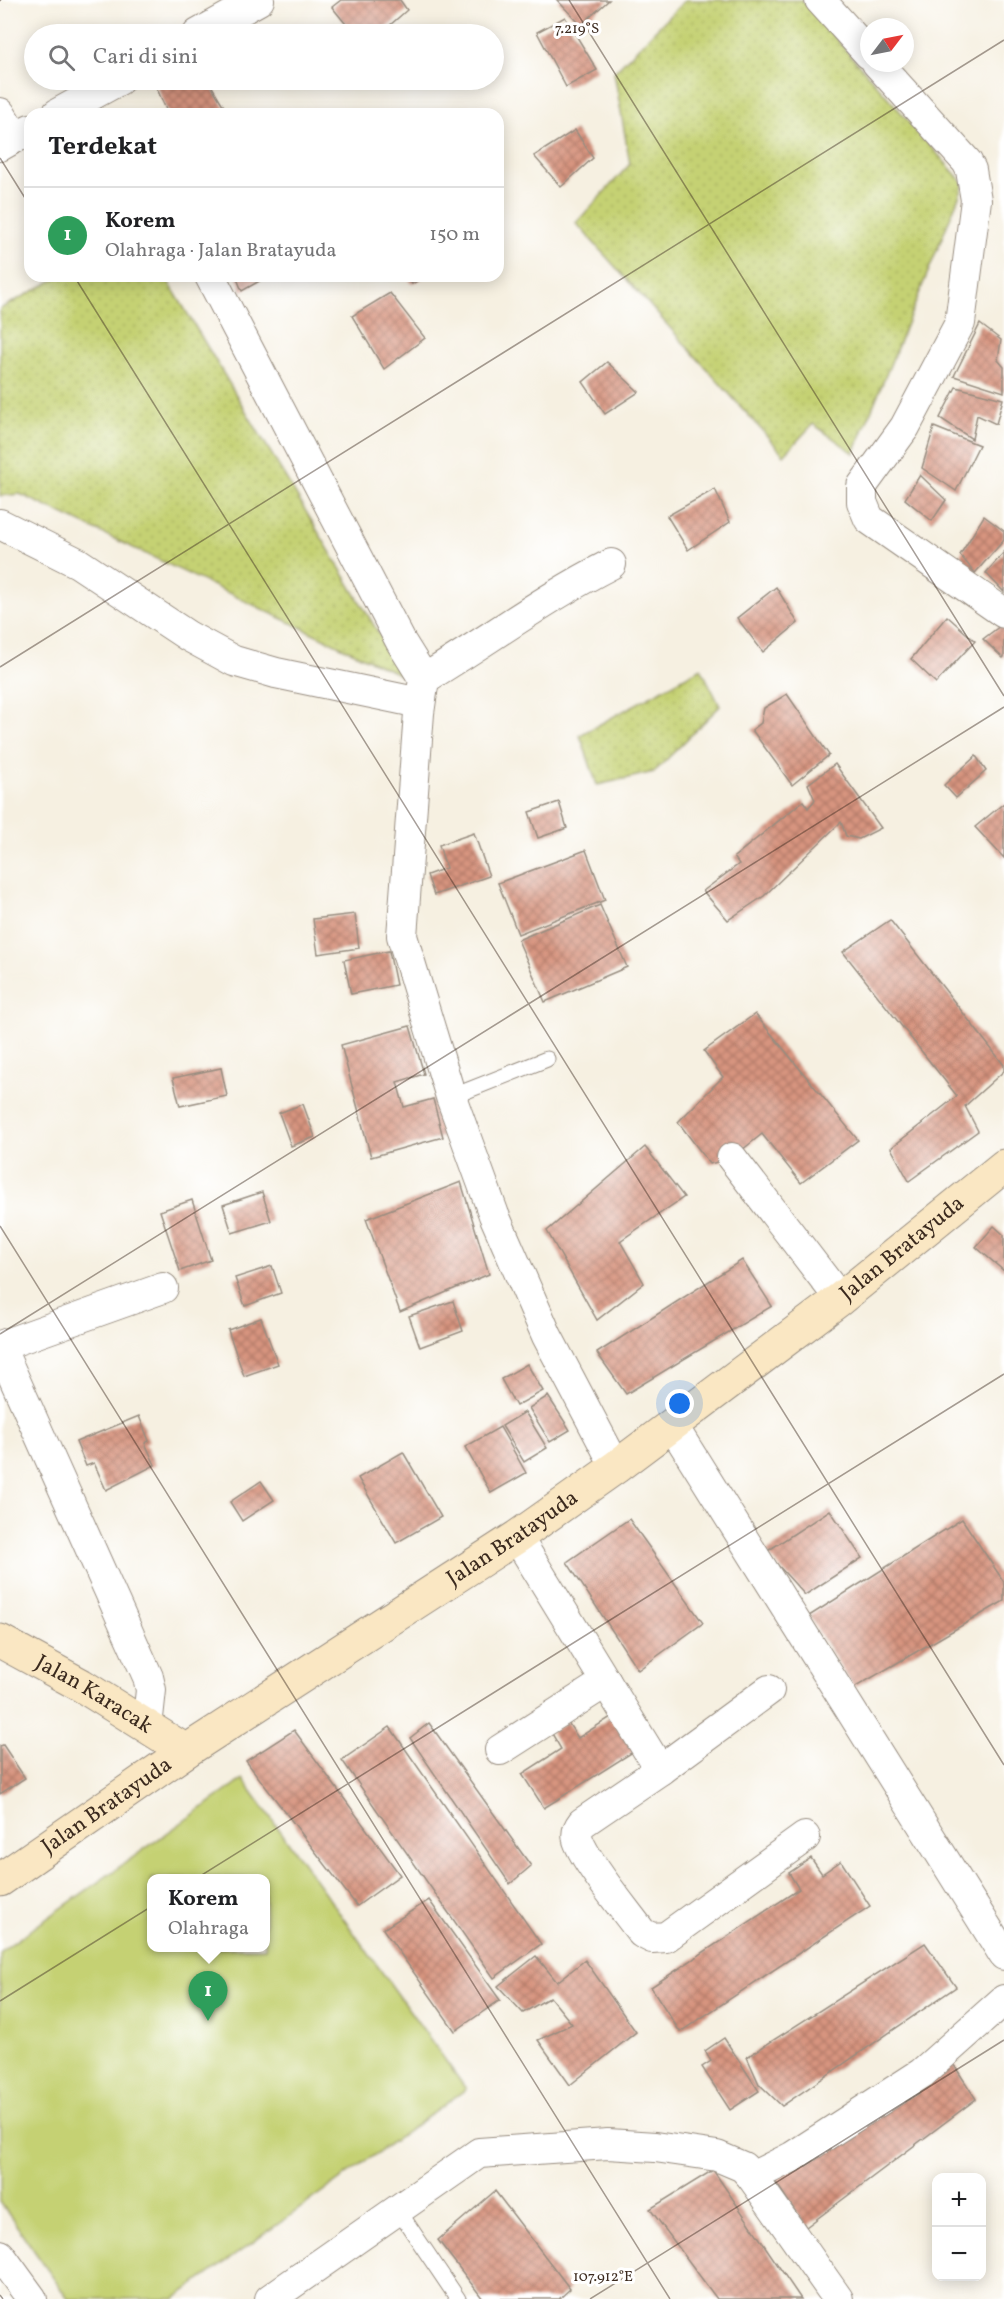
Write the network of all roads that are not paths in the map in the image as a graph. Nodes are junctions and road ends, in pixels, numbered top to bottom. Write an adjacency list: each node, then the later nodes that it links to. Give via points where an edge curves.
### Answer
1 (259, 0): 3 (street)
2 (820, 0): 4 (street)
3 (216, 24)
4 (860, 44)
5 (885, 72): 13 (street, via 967,162 976,200 960,323 905,427 862,486 861,502 869,519)
6 (100, 90): 7 (street)
7 (68, 108)
8 (0, 113): 9 (street)
9 (15, 138)
10 (213, 282): 14 (street, via 401,642)
11 (0, 524): 14 (street, via 78,563 188,636 234,661 276,673)
12 (611, 564): 14 (street, via 568,586)
13 (1004, 613)
14 (422, 691): 16 (street, via 402,936)
15 (547, 1059): 16 (lane)
16 (451, 1097): 23 (street, via 494,1215 538,1316)
17 (732, 1158): 20 (street)
18 (1004, 1166): 20 (street, Jalan Bratayuda)
19 (163, 1288): 21 (street)
20 (840, 1299): 22 (street, Jalan Bratayuda)
21 (0, 1347): 28 (street, via 148,1677 151,1690)
22 (672, 1425): 23 (street, Jalan Bratayuda); 34 (street)
23 (616, 1467): 24 (street, Jalan Bratayuda)
24 (517, 1537): 26 (street); 30 (street, Jalan Bratayuda)
25 (0, 1641): 28 (street, Jalan Karacak)
26 (606, 1682): 29 (street); 31 (street)
27 (769, 1689): 31 (street)
28 (147, 1727): 30 (street, Jalan Karacak)
29 (500, 1750)
30 (186, 1751): 33 (street, Jalan Bratayuda)
31 (660, 1770): 32 (street, via 582,1822 577,1832 587,1857 648,1937 666,1937)
32 (805, 1837)
33 (0, 1880)
34 (1004, 1955)
35 (1004, 2000): 36 (street, via 922,2073 792,2157)
36 (753, 2177): 37 (street, via 743,2167 717,2156 655,2147 608,2144 489,2151 473,2155); 42 (street)
37 (398, 2210): 40 (street); 41 (lane)
38 (0, 2255): 39 (street)
39 (32, 2299)
40 (270, 2299)
41 (459, 2299)
42 (838, 2299)

